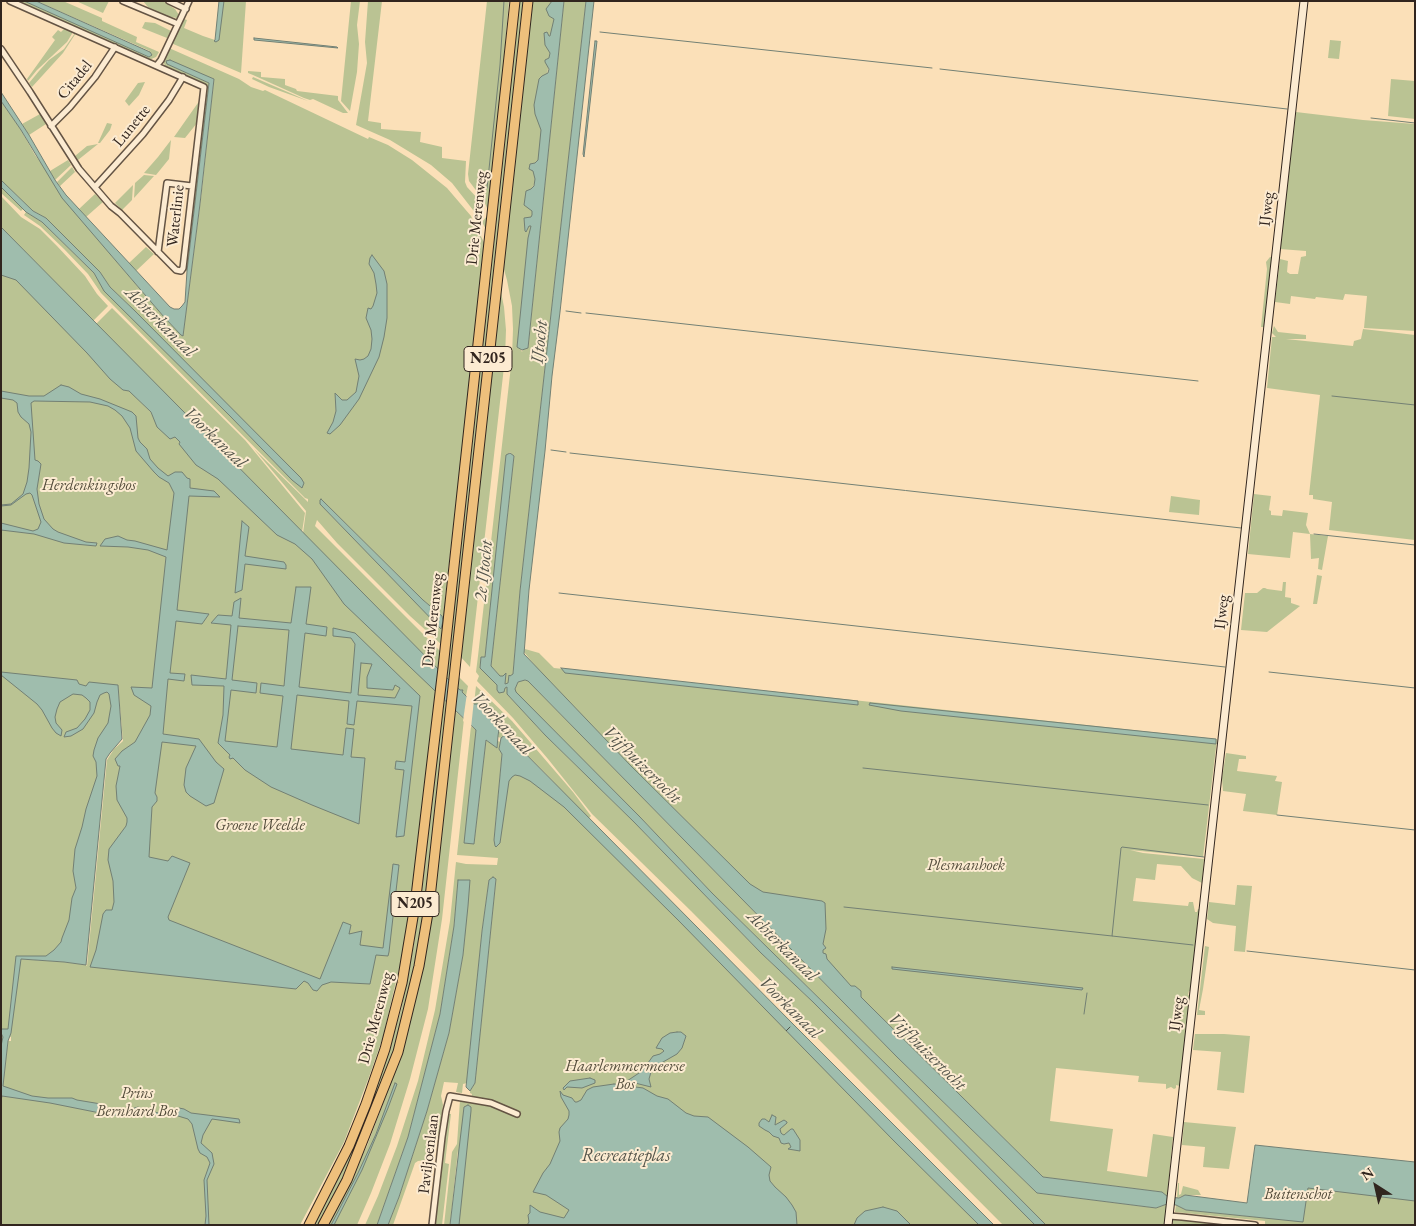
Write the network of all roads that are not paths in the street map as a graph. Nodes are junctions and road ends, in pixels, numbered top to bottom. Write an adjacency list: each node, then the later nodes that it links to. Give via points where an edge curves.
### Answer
1 (10, 1): 11 (street, Waterlinie)
2 (123, 1): 8 (street)
3 (169, 1): 9 (street)
4 (189, 1): 9 (street)
5 (515, 1): 21 (highway, Drie Merenweg / N205, via 443,668 415,905 402,983 385,1049 366,1104 349,1146)
6 (528, 1): 22 (highway, Drie Merenweg / N205, via 429,907 419,966 398,1052 347,1180)
7 (1304, 1): 20 (street, IJweg)
8 (130, 2): 10 (street)
9 (186, 9): 10 (street)
10 (178, 24): 13 (street)
11 (115, 47): 13 (street, Waterlinie); 15 (street, Citadel, via 95,77)
12 (1, 49): 15 (street, Waterlinie)
13 (157, 65): 14 (street, Waterlinie)
14 (183, 77): 16 (street, Waterlinie, via 204,87); 17 (street, Lunette, via 143,134)
15 (51, 126): 17 (street, Waterlinie, via 75,164)
16 (192, 186): 18 (street, via 166,183); 18 (street, Waterlinie, via 181,271)
17 (95, 187): 18 (street, Waterlinie)
18 (158, 252)
19 (517, 1114): 23 (street, Paviljoenlaan, via 491,1102 450,1096)
20 (1169, 1216): 24 (street, IJweg); 25 (street)
21 (309, 1225)
22 (323, 1225)
23 (432, 1225)
24 (1168, 1225)
25 (1255, 1225)

